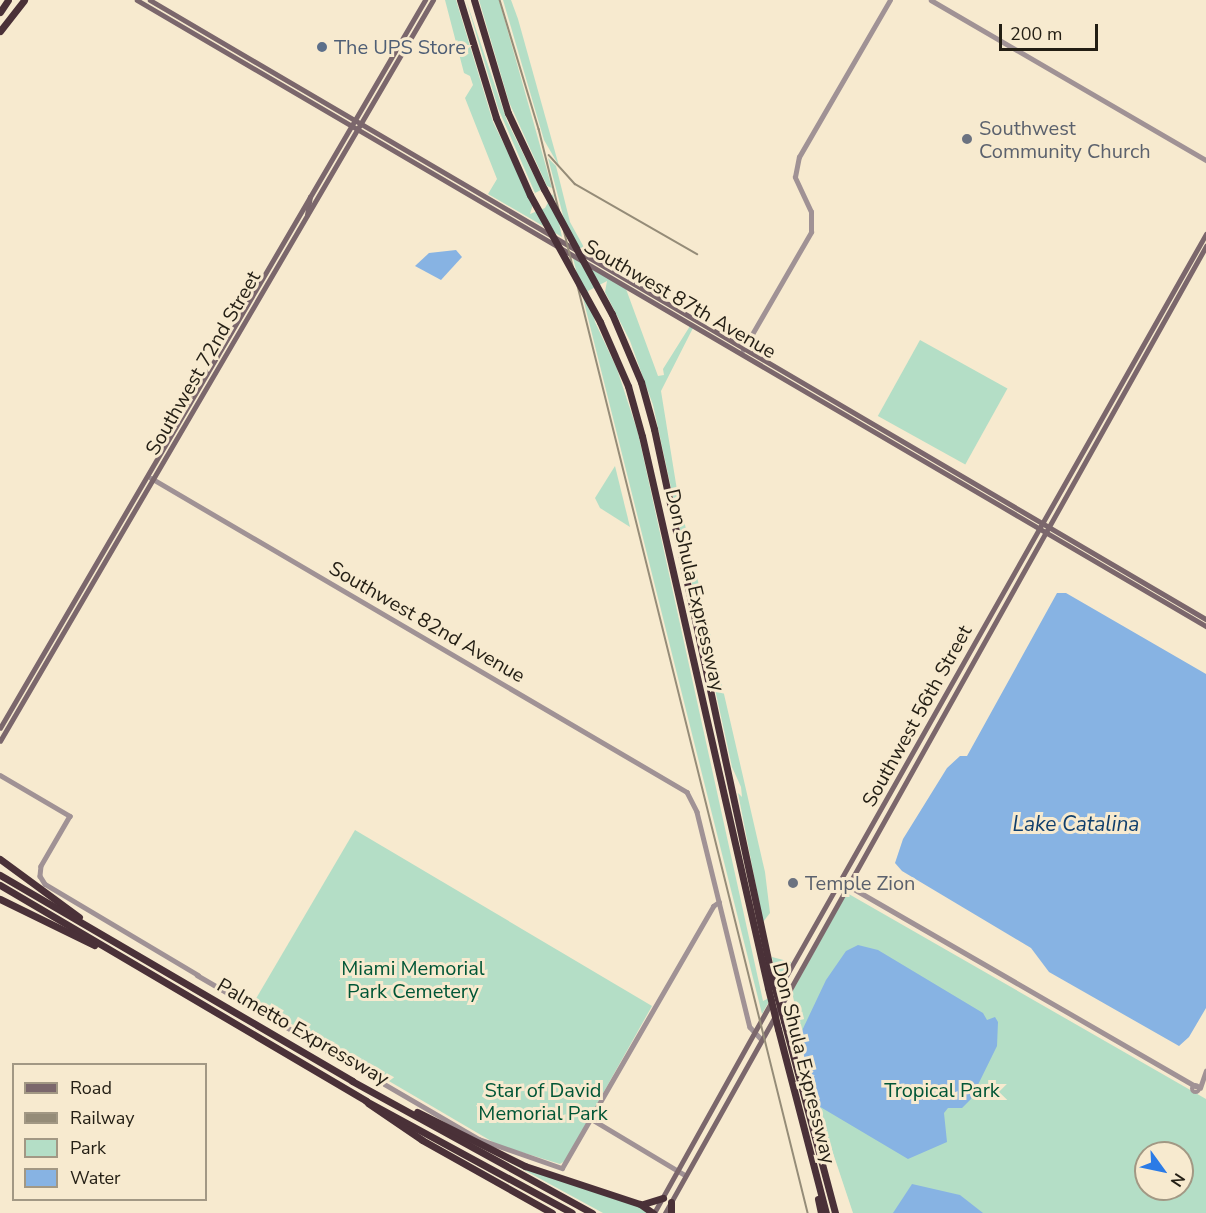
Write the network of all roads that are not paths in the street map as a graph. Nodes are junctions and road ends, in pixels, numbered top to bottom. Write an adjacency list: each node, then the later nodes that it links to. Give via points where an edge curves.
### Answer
1 (8, 0): 11 (highway)
2 (24, 0): 14 (highway)
3 (137, 0): 10 (main road, Southwest 87th Avenue)
4 (425, 0): 15 (main road, Southwest 72nd Street)
5 (432, 0): 18 (main road, Southwest 72nd Street)
6 (460, 0): 81 (highway, Don Shula Expressway, bridge, via 490,103 530,195 600,322 628,386 768,988)
7 (474, 0): 95 (highway, Don Shula Expressway, bridge, via 508,113 612,314 641,382 772,978)
8 (890, 0): 38 (street, via 798,160 796,180 811,212 812,228)
9 (932, 0): 27 (street)
10 (147, 1): 12 (main road, Southwest 87th Avenue); 13 (main road, Southwest 87th Avenue)
11 (0, 12)
12 (189, 22): 13 (main road); 16 (main road, Southwest 87th Avenue)
13 (186, 28): 17 (main road, Southwest 87th Avenue)
14 (0, 31)
15 (400, 43): 18 (main road); 21 (main road, Southwest 72nd Street)
16 (225, 44): 17 (main road); 19 (main road, Southwest 87th Avenue)
17 (216, 45): 20 (main road, Southwest 87th Avenue)
18 (406, 46): 22 (main road, Southwest 72nd Street)
19 (252, 60): 20 (main road); 23 (main road, Southwest 87th Avenue)
20 (251, 67): 23 (main road, Southwest 87th Avenue)
21 (382, 75): 22 (main road); 24 (main road, Southwest 72nd Street)
22 (388, 78): 26 (main road, Southwest 72nd Street)
23 (306, 95): 24 (main road, Southwest 87th Avenue); 25 (main road, Southwest 87th Avenue)
24 (354, 122): 25 (main road, Southwest 72nd Street); 26 (main road, Southwest 87th Avenue)
25 (351, 127): 26 (main road, Southwest 87th Avenue); 29 (main road, Southwest 72nd Street)
26 (359, 128): 28 (main road, Southwest 87th Avenue); 30 (main road, Southwest 87th Avenue); 31 (main road, Southwest 72nd Street)
27 (1206, 160)
28 (484, 196): 30 (main road); 32 (main road, Southwest 87th Avenue)
29 (310, 197): 31 (main road); 37 (main road, Southwest 72nd Street)
30 (487, 204): 32 (main road, Southwest 87th Avenue)
31 (307, 215): 37 (main road, Southwest 72nd Street)
32 (528, 224): 35 (main road, Southwest 87th Avenue); 36 (main road, Southwest 87th Avenue)
33 (1206, 234): 52 (main road, Southwest 56th Street)
34 (1206, 246): 53 (main road, Southwest 56th Street)
35 (616, 272): 36 (main road); 38 (main road, Southwest 87th Avenue)
36 (612, 277): 39 (main road, Southwest 87th Avenue)
37 (253, 301): 51 (main road, Southwest 72nd Street)
38 (745, 347): 39 (street); 40 (main road, Southwest 87th Avenue)
39 (741, 352): 41 (main road, Southwest 87th Avenue)
40 (757, 354): 41 (main road); 42 (main road, Southwest 87th Avenue)
41 (753, 359): 43 (main road, Southwest 87th Avenue)
42 (796, 376): 43 (main road); 44 (main road, Southwest 87th Avenue)
43 (792, 382): 45 (main road, Southwest 87th Avenue)
44 (843, 405): 45 (main road); 46 (main road, Southwest 87th Avenue)
45 (840, 410): 47 (main road, Southwest 87th Avenue)
46 (870, 420): 47 (main road); 48 (main road, Southwest 87th Avenue)
47 (867, 426): 49 (main road, Southwest 87th Avenue)
48 (884, 428): 49 (main road); 50 (main road, Southwest 87th Avenue)
49 (880, 434): 50 (main road, Southwest 87th Avenue)
50 (911, 448): 52 (main road, Southwest 87th Avenue)
51 (150, 478): 59 (main road, Southwest 72nd Street); 68 (street, Southwest 82nd Avenue, via 690,796)
52 (1040, 523): 53 (main road, Southwest 87th Avenue); 58 (main road, Southwest 56th Street)
53 (1046, 527): 54 (main road, Southwest 87th Avenue); 55 (main road, Southwest 87th Avenue); 58 (main road, Southwest 56th Street)
54 (1095, 553): 55 (main road); 56 (main road, Southwest 87th Avenue)
55 (1086, 554): 57 (main road, Southwest 87th Avenue)
56 (1206, 619)
57 (1206, 626)
58 (985, 631): 65 (main road, Southwest 56th Street)
59 (10, 717): 60 (main road, Southwest 72nd Street); 61 (main road, Southwest 72nd Street)
60 (0, 728)
61 (0, 741)
62 (0, 775): 78 (street, via 70,816 42,863 42,880 484,1142 562,1168)
63 (0, 859): 69 (highway)
64 (0, 875): 69 (highway, Palmetto Expressway)
65 (844, 884): 71 (main road, Southwest 56th Street); 72 (main road, Southwest 56th Street); 74 (street)
66 (0, 885): 70 (highway, Palmetto Expressway)
67 (0, 899): 70 (highway)
68 (719, 902): 71 (street); 78 (street, via 713,906)
69 (86, 926): 77 (highway, Palmetto Expressway)
70 (110, 950): 76 (highway, Palmetto Expressway)
71 (754, 1034): 72 (street); 79 (main road, Southwest 56th Street)
72 (761, 1039): 80 (main road, Southwest 56th Street)
73 (1206, 1071): 74 (street)
74 (1197, 1088): 75 (street)
75 (1206, 1095)
76 (366, 1101): 82 (highway, Palmetto Expressway); 86 (highway, via 422,1140)
77 (402, 1109): 85 (highway, via 416,1111 534,1170); 89 (highway, Palmetto Expressway)
78 (593, 1120): 79 (street)
79 (679, 1171): 80 (street); 83 (main road, Southwest 56th Street)
80 (685, 1175): 84 (main road, Southwest 56th Street)
81 (819, 1188): 93 (highway); 94 (highway, Don Shula Expressway)
82 (539, 1196): 87 (highway); 88 (highway, Palmetto Expressway)
83 (663, 1198): 85 (highway); 90 (main road, Southwest 56th Street)
84 (671, 1202): 91 (main road, Southwest 56th Street); 92 (highway)
85 (640, 1204): 90 (highway)
86 (552, 1213)
87 (561, 1213)
88 (572, 1213)
89 (592, 1213)
90 (654, 1213)
91 (665, 1213)
92 (671, 1213)
93 (821, 1213)
94 (826, 1213)
95 (835, 1213)

